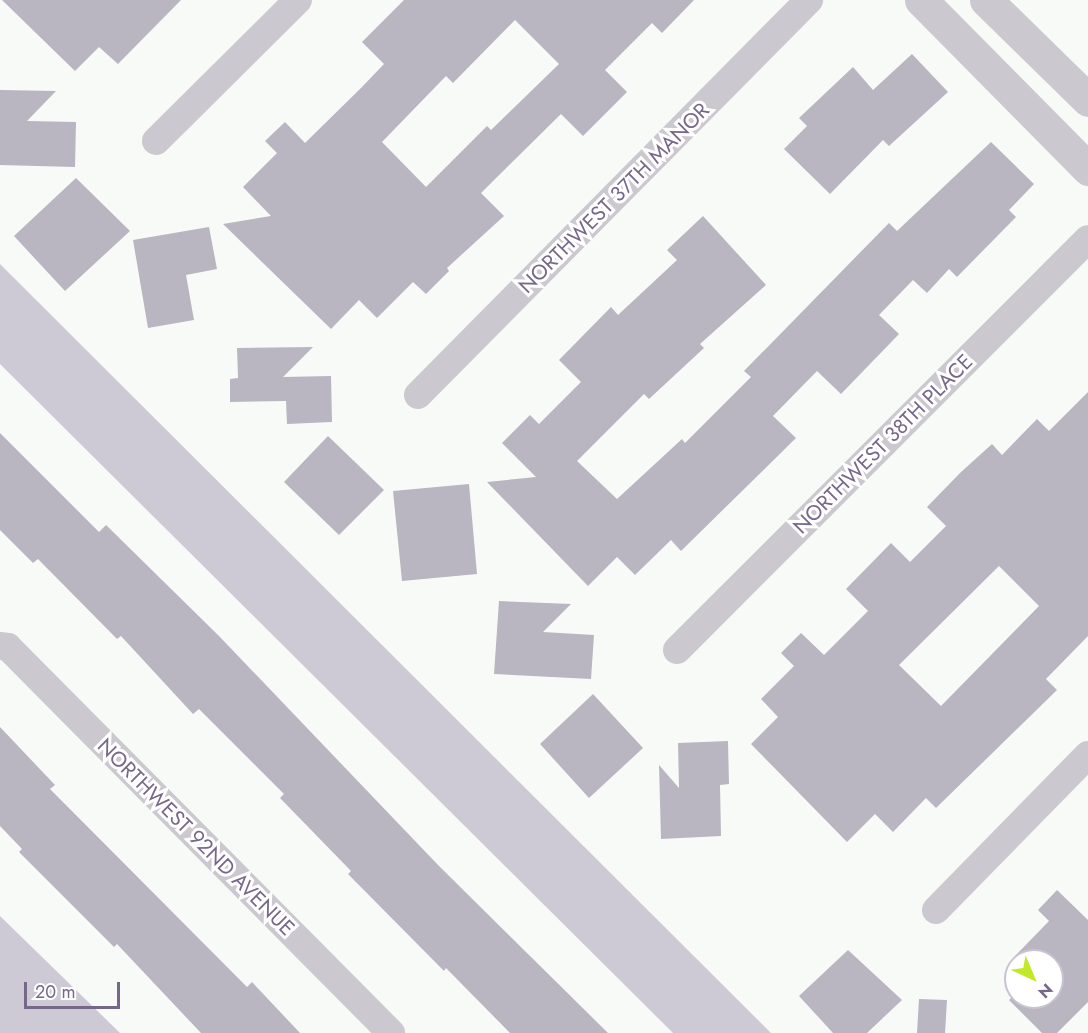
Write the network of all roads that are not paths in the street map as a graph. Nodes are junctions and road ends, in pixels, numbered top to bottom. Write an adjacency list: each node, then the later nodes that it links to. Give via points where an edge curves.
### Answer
1 (298, 0): 6 (street)
2 (809, 0): 9 (street, NORTHWEST 37TH MANOR)
3 (921, 0): 7 (street)
4 (986, 0): 5 (street)
5 (1088, 100)
6 (156, 141)
7 (1088, 169)
8 (1088, 239): 11 (street, NORTHWEST 38TH PLACE)
9 (418, 395)
10 (0, 646): 14 (street, NORTHWEST 92ND AVENUE, via 8,647)
11 (677, 650)
12 (1088, 755): 13 (street)
13 (936, 910)
14 (391, 1033)

